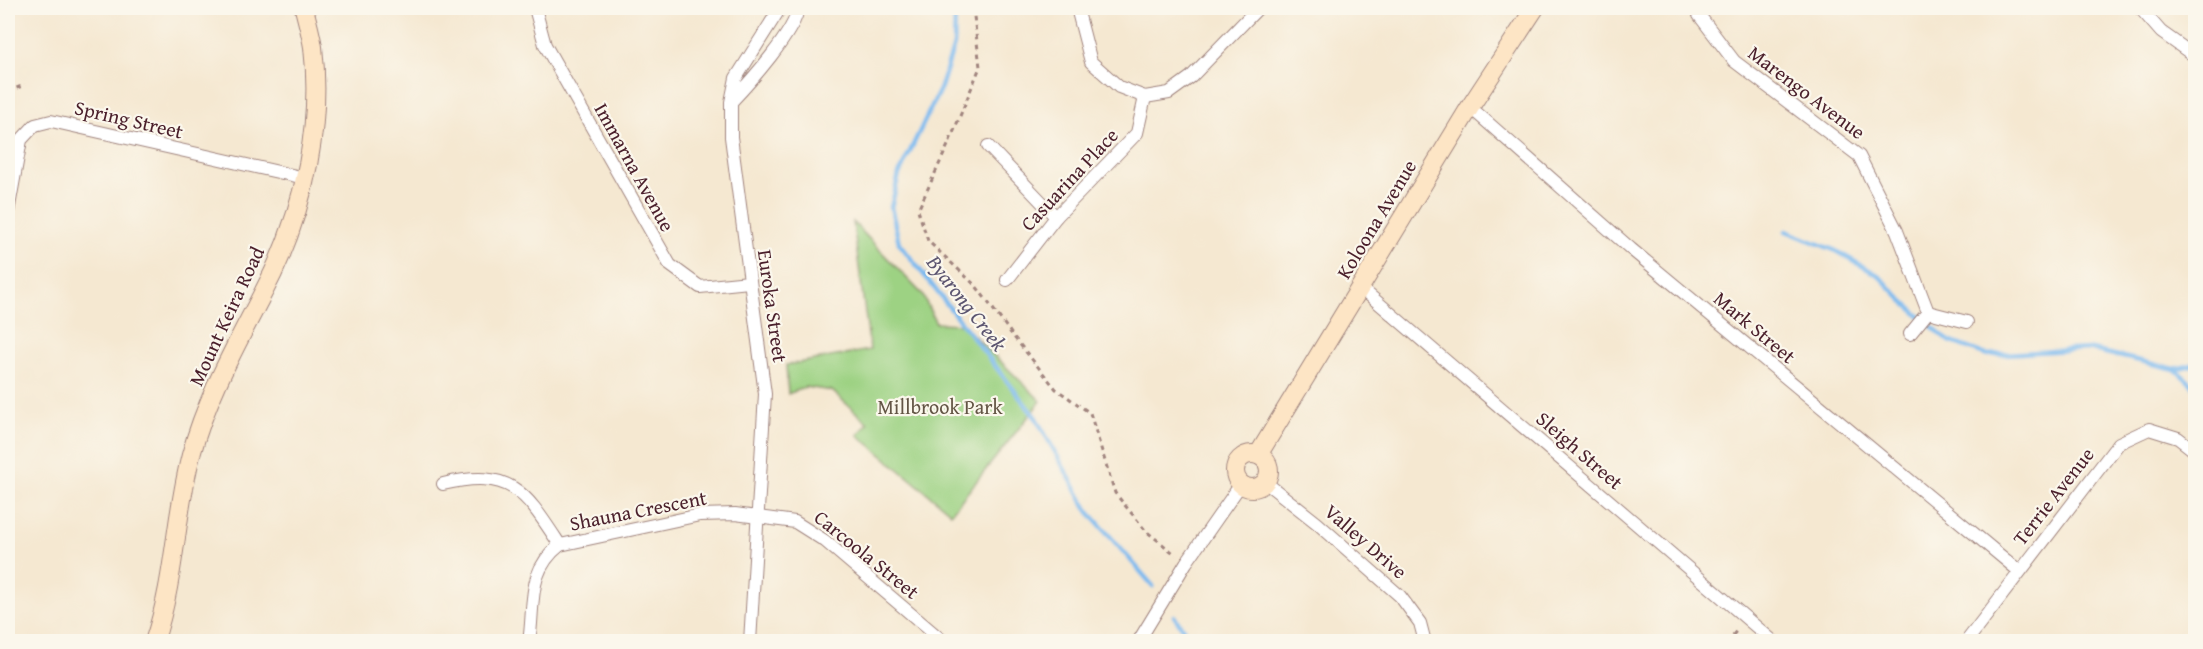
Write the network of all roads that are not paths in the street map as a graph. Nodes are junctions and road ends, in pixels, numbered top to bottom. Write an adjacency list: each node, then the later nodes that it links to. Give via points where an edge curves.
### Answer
1 (304, 8): 15 (main road, Mount Keira Road, via 313,47 315,89)
2 (535, 8): 19 (street, Immarna Avenue, via 544,45 670,265 700,287)
3 (777, 8): 12 (street, Euroka Street, via 736,78)
4 (798, 8): 12 (street, via 787,33)
5 (1077, 8): 11 (street, via 1091,62 1119,87)
6 (1258, 8): 11 (street, via 1191,77 1169,93)
7 (1535, 8): 13 (main road, Koloona Avenue)
8 (1698, 8): 21 (street, Marengo Avenue, via 1699,15 1734,61 1859,156 1897,231)
9 (2140, 8): 10 (street, via 2161,32)
10 (2196, 57)
11 (1145, 97): 17 (street, Casuarina Place, via 1137,134)
12 (731, 102): 19 (street, Euroka Street, via 731,137)
13 (1470, 107): 20 (main road, Koloona Avenue); 31 (street, Mark Street, via 1631,249)
14 (988, 147): 17 (street)
15 (305, 178): 16 (street, Spring Street, via 51,121 35,125 21,140); 32 (main road, Mount Keira Road, via 274,270 199,431 191,456 167,597)
16 (8, 212)
17 (1056, 217): 18 (street, Casuarina Place)
18 (1007, 280)
19 (749, 282): 29 (street, Euroka Street, via 765,394)
20 (1361, 288): 25 (main road, Koloona Avenue); 38 (street, Sleigh Street)
21 (1928, 312): 22 (street); 23 (street)
22 (1967, 322)
23 (1910, 334)
24 (2196, 452): 31 (street, Terrie Avenue, via 2178,438 2149,429 2119,443)
25 (1258, 455): 26 (main road, via 1268,466); 28 (main road, via 1247,455 1236,464 1235,474)
26 (1265, 482): 28 (main road, via 1257,488); 37 (street, Valley Drive, via 1400,596 1420,623)
27 (443, 484): 30 (street, via 480,478 508,484 530,500)
28 (1241, 484): 36 (street, via 1185,563)
29 (757, 516): 30 (street, Shauna Crescent, via 700,515); 34 (street, Euroka Street); 35 (street, Carcoola Street, via 795,522 825,541)
30 (560, 545): 33 (street, Shauna Crescent, via 545,559 534,584)
31 (2019, 571): 39 (street, Terrie Avenue)
32 (154, 642)
33 (529, 642)
34 (750, 642)
35 (944, 642)
36 (1138, 642)
37 (1425, 642)
38 (1774, 642)
39 (1966, 642)

